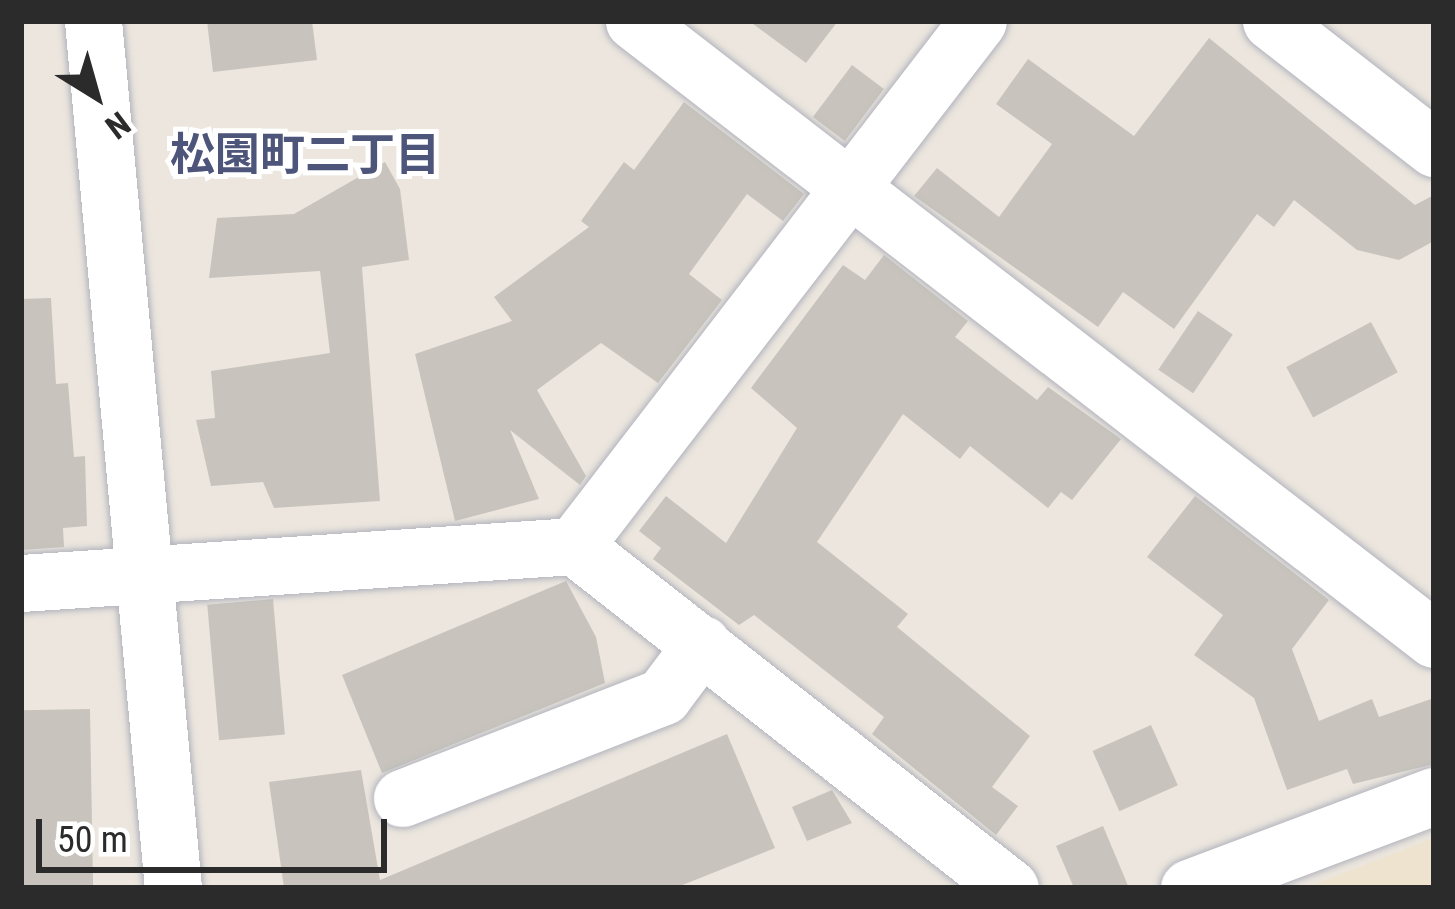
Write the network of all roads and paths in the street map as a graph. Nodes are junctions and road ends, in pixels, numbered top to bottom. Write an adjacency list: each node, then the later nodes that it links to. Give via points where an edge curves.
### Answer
1 (93, 21): 8 (street)
2 (634, 21): 6 (street)
3 (978, 21): 6 (street)
4 (1271, 21): 5 (street)
5 (1434, 148)
6 (854, 189): 7 (street); 10 (street)
7 (574, 546): 8 (street); 11 (street)
8 (146, 573): 9 (street); 14 (street)
9 (21, 583)
10 (1434, 639)
11 (702, 644): 13 (street, via 663,696); 15 (street)
12 (1434, 796): 16 (street)
13 (402, 798)
14 (173, 888)
15 (1010, 888)
16 (1189, 888)

